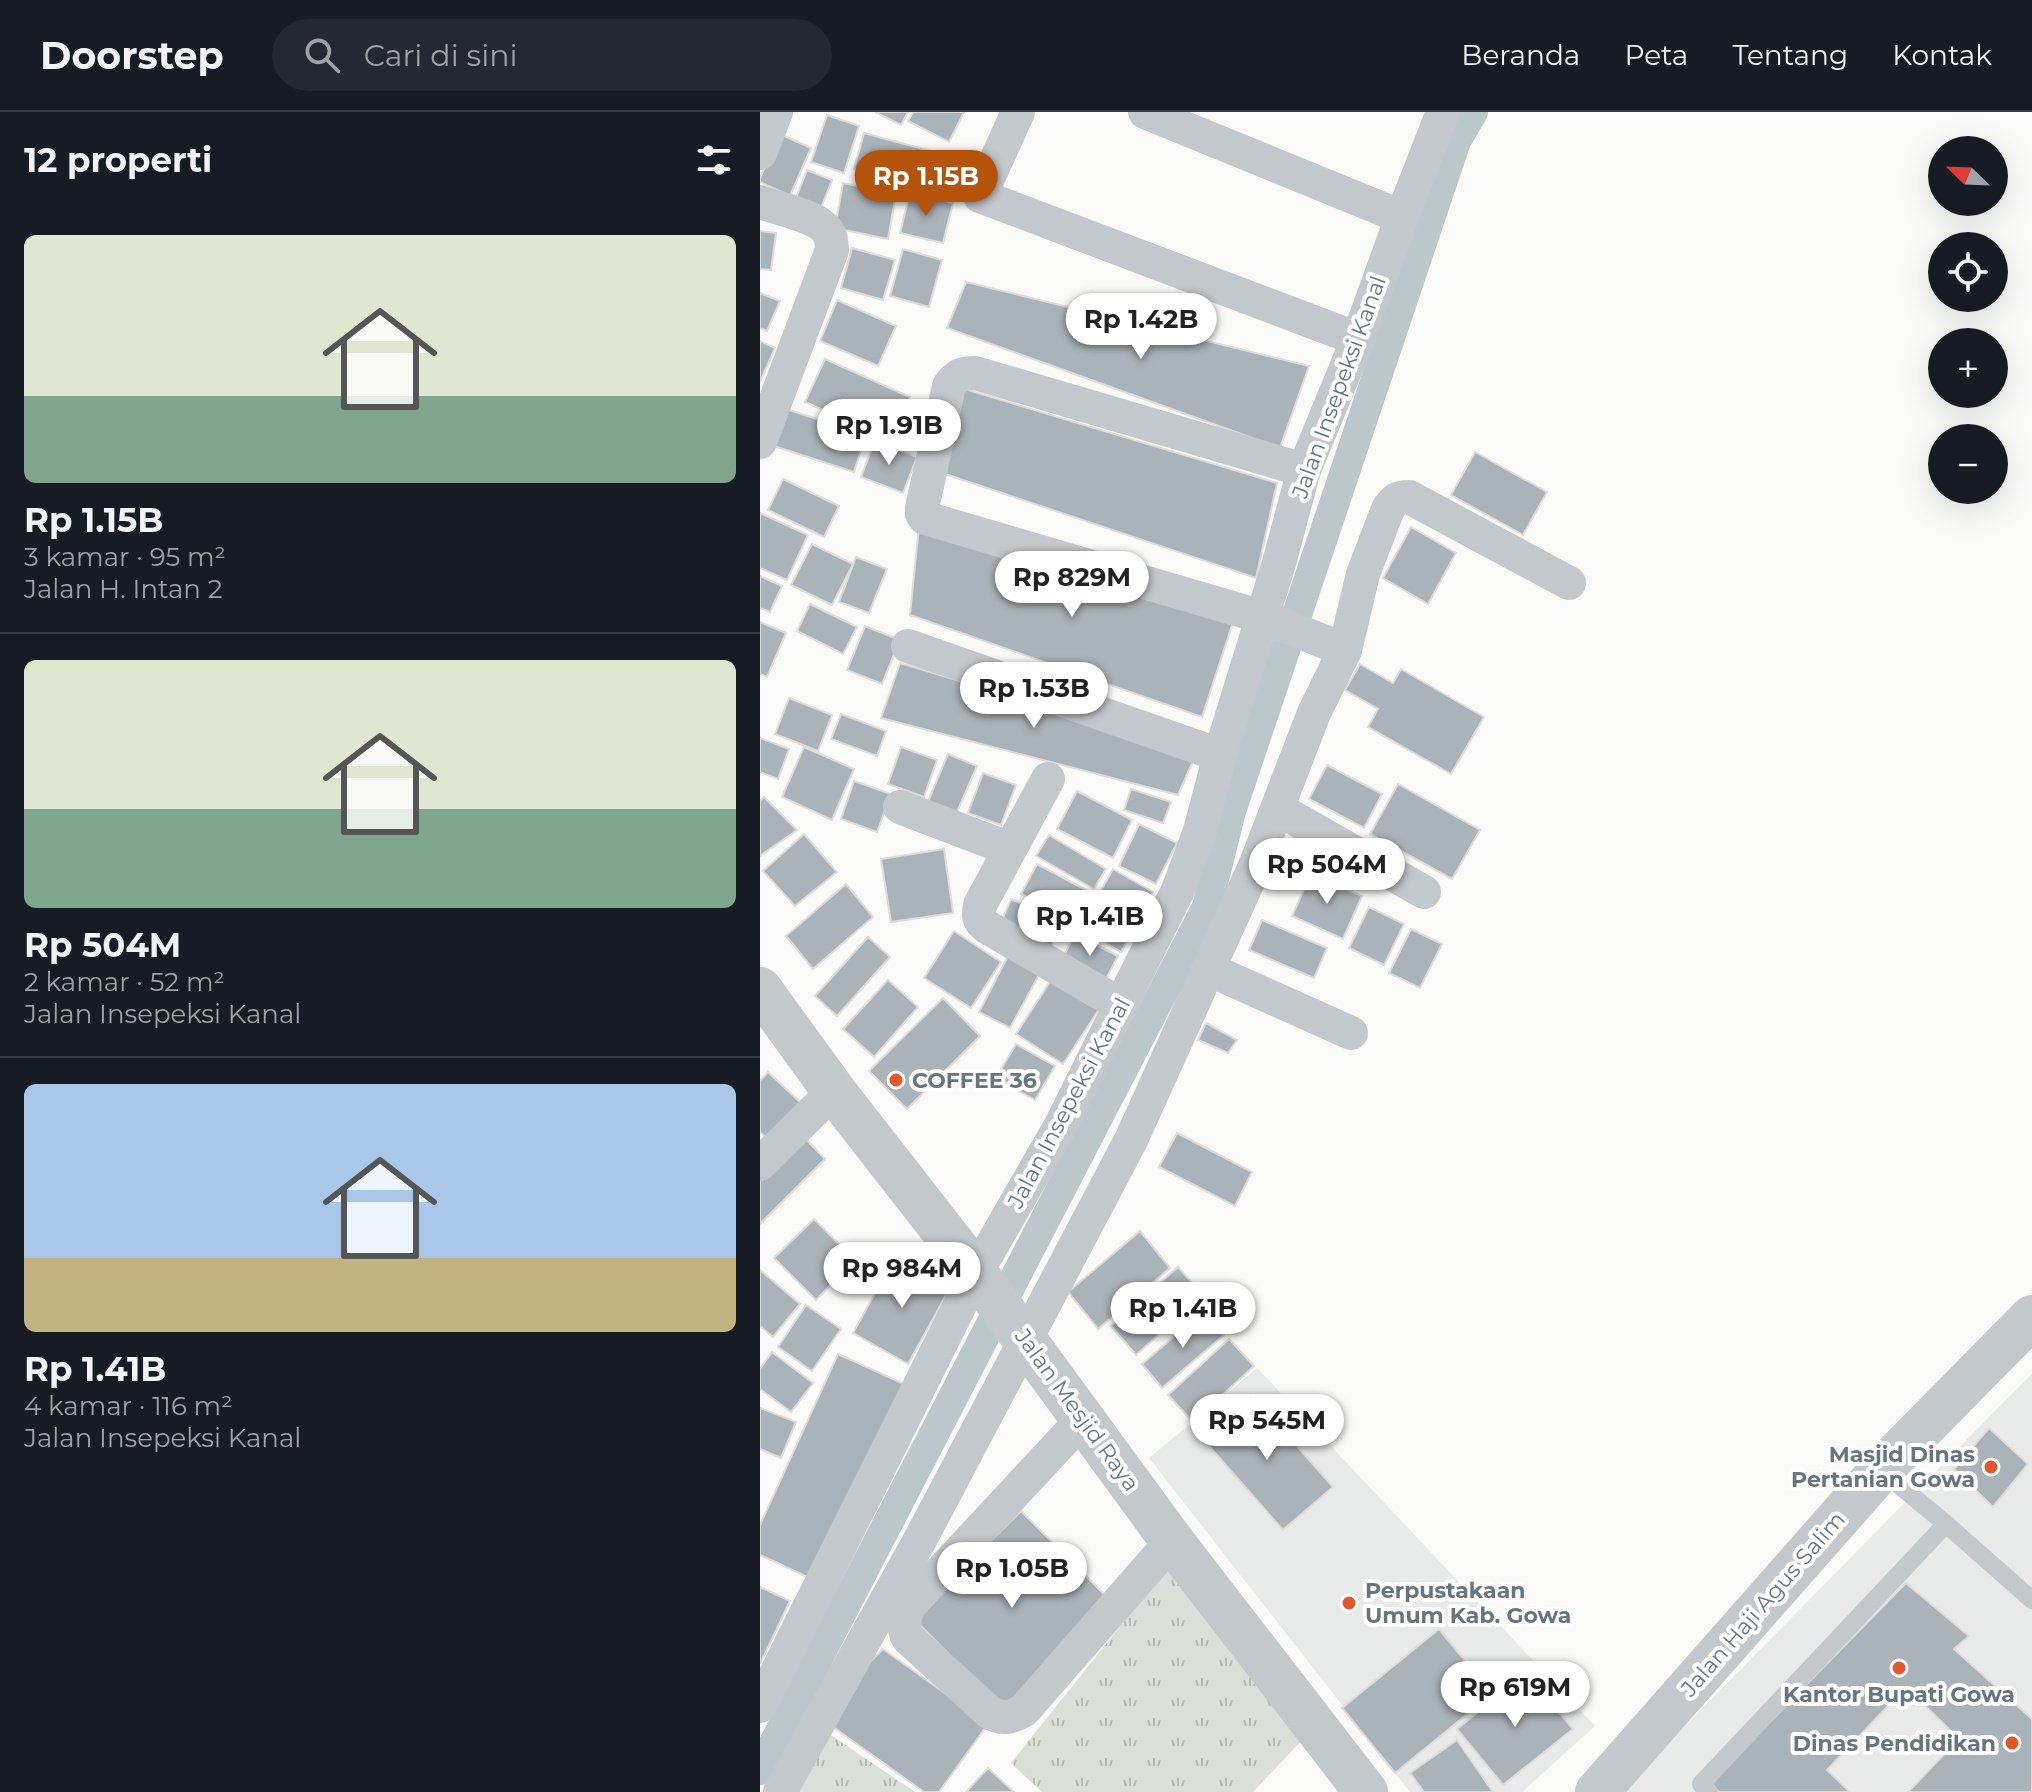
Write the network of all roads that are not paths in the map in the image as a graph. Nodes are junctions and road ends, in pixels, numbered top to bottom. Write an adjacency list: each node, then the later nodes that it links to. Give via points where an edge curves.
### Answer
1 (776, 112): 5 (street)
2 (1018, 112): 8 (street, via 980,196)
3 (1145, 112): 7 (street)
4 (1443, 112): 7 (street, Jalan Insepeksi Kanal)
5 (760, 153)
6 (760, 202): 9 (street, via 824,227 832,250)
7 (1402, 217): 8 (street, Jalan Insepeksi Kanal)
8 (1358, 339): 10 (street, Jalan Insepeksi Kanal)
9 (760, 442)
10 (1304, 470): 12 (street, Jalan Insepeksi Kanal); 12 (street, via 965,373 949,386 922,508 925,518)
11 (1569, 583): 14 (street, via 1409,497 1400,497 1388,509)
12 (1275, 622): 14 (street); 15 (street, Jalan Insepeksi Kanal)
13 (908, 646): 15 (street)
14 (1340, 648): 18 (street)
15 (1220, 755): 23 (street, Jalan Insepeksi Kanal, via 1178,890)
16 (1048, 779): 19 (street)
17 (900, 807): 19 (street)
18 (1278, 809): 20 (street); 21 (street)
19 (1010, 849): 23 (street, via 980,905 979,921)
20 (1424, 892)
21 (1208, 969): 24 (street); 29 (street, via 1131,1140)
22 (760, 989): 25 (street, Jalan Mesjid Raya)
23 (1121, 1005): 27 (street, Jalan Insepeksi Kanal)
24 (1351, 1033)
25 (834, 1091): 26 (street); 27 (street, Jalan Mesjid Raya)
26 (760, 1164)
27 (980, 1277): 29 (street, Jalan Mesjid Raya); 35 (street, Jalan Insepeksi Kanal)
28 (2032, 1317): 31 (street, Jalan Haji Agus Salim)
29 (1023, 1336): 30 (street, Jalan Mesjid Raya); 37 (street, via 921,1538)
30 (1083, 1419): 33 (street, Jalan Mesjid Raya); 33 (street, via 909,1606 904,1619 908,1638 989,1712 998,1718 1015,1716)
31 (1881, 1470): 32 (lane); 39 (street, Jalan Haji Agus Salim)
32 (1946, 1524): 34 (lane); 36 (lane)
33 (1172, 1541): 38 (street, Jalan Mesjid Raya)
34 (2032, 1600)
35 (760, 1706)
36 (1701, 1789)
37 (780, 1792)
38 (1366, 1792)
39 (1597, 1792)

